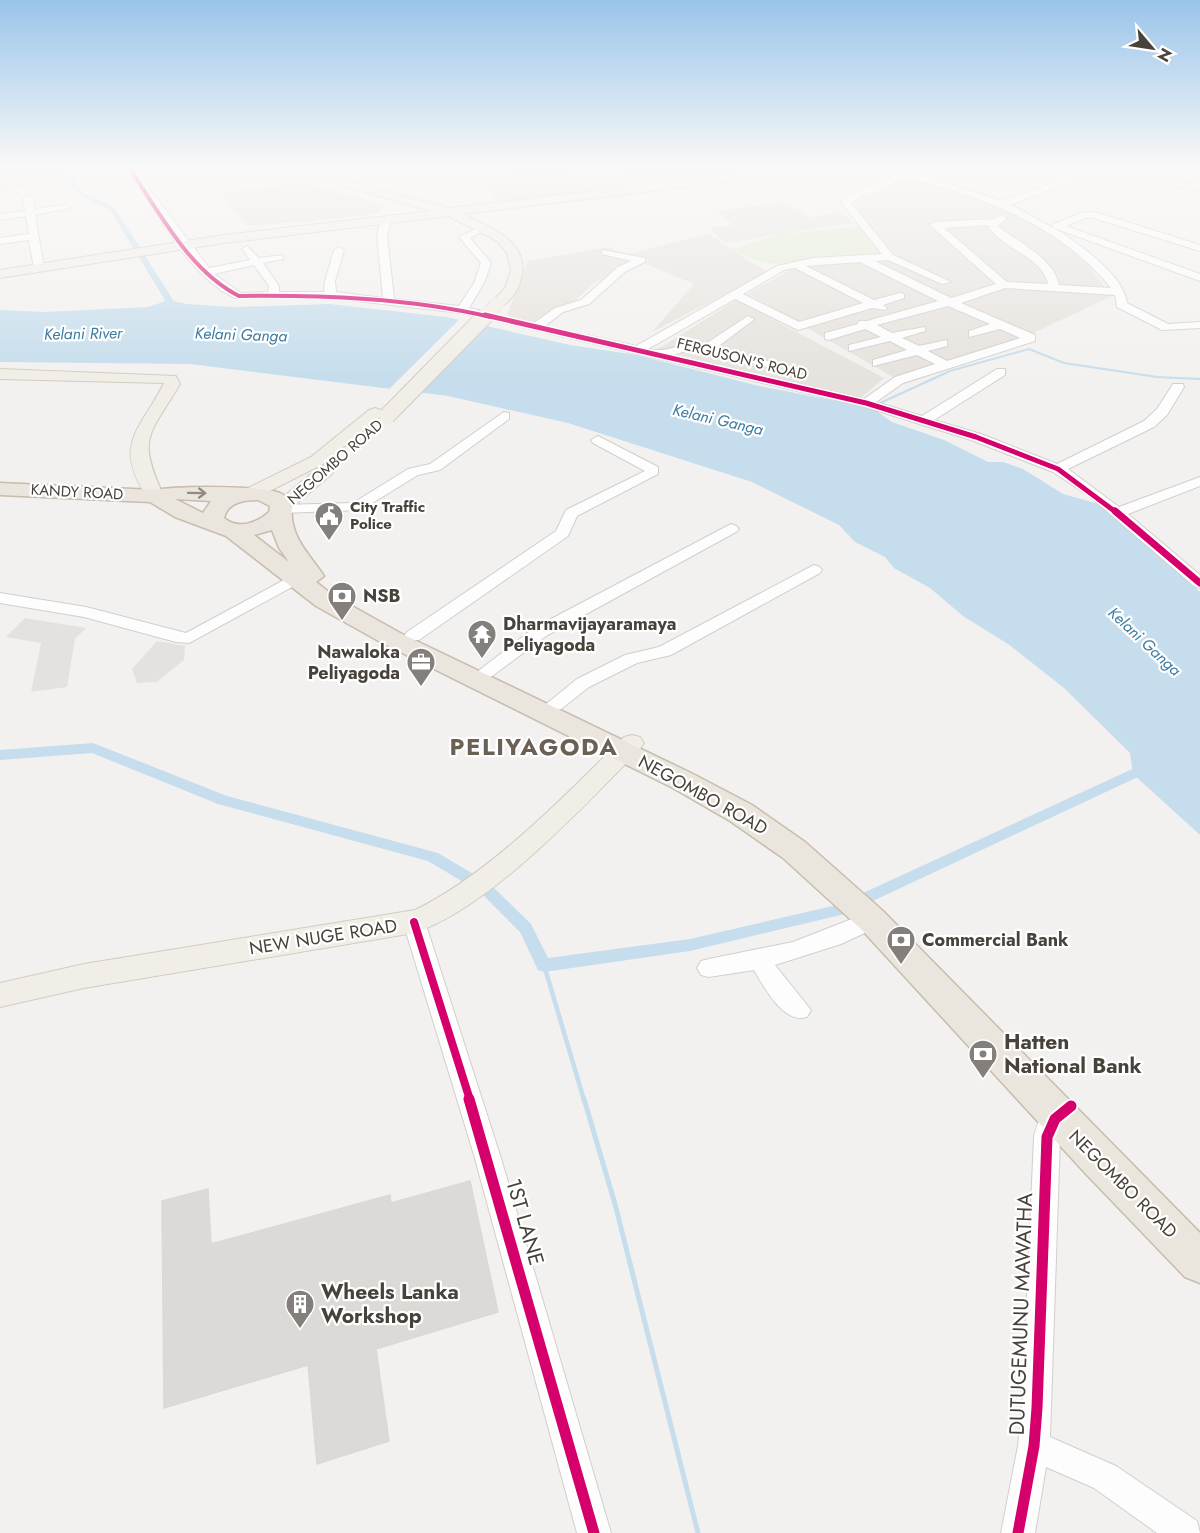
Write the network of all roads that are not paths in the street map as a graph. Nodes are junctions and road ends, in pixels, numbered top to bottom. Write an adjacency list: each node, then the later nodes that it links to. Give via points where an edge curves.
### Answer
1 (23, 238): 15 (street)
2 (33, 238): 26 (street)
3 (180, 238): 16 (street)
4 (245, 238): 16 (main road)
5 (382, 238): 38 (street)
6 (464, 238): 42 (street, via 486,263)
7 (483, 238): 40 (main road, via 501,253 506,270)
8 (500, 238): 40 (main road, via 513,252 518,270 512,289)
9 (876, 238): 22 (street)
10 (949, 238): 30 (street)
11 (1005, 238): 31 (street, via 1045,268)
12 (1062, 238): 33 (street, via 1110,278)
13 (1089, 238): 29 (street)
14 (1167, 238): 17 (street)
15 (0, 241)
16 (185, 245): 26 (main road); 27 (street)
17 (1200, 248)
18 (247, 249): 24 (street)
19 (339, 250): 36 (street)
20 (606, 252): 49 (street, via 641,260 622,269 585,302 559,310)
21 (279, 257): 24 (street)
22 (889, 257): 23 (street); 32 (street, via 946,282)
23 (862, 259): 25 (street); 32 (street)
24 (254, 261): 27 (street); 35 (street, via 274,286)
25 (795, 264): 34 (street); 41 (street)
26 (39, 268): 28 (main road)
27 (206, 272): 35 (street, FERGUSON'S ROAD, via 230,293)
28 (0, 274)
29 (1200, 278)
30 (1004, 285): 31 (street); 39 (street)
31 (1054, 287): 33 (street)
32 (922, 290): 39 (street)
33 (1120, 292): 48 (street, via 1120,305 1166,327)
34 (734, 294): 43 (street, via 798,326); 56 (street)
35 (273, 295): 36 (street, FERGUSON'S ROAD)
36 (330, 295): 38 (street, FERGUSON'S ROAD)
37 (900, 296): 41 (street)
38 (389, 300): 42 (street, FERGUSON'S ROAD)
39 (948, 302): 44 (street); 46 (street)
40 (491, 303): 67 (main road, bridge)
41 (875, 304): 43 (street); 44 (street)
42 (462, 310): 49 (street, FERGUSON'S ROAD)
43 (844, 314): 47 (street)
44 (896, 317): 47 (street)
45 (747, 319): 57 (street)
46 (1002, 324): 51 (street); 62 (street, via 1031,338)
47 (867, 325): 52 (street); 53 (street)
48 (1200, 325)
49 (537, 326): 56 (street, FERGUSON'S ROAD)
50 (921, 329): 53 (street)
51 (973, 334)
52 (829, 336)
53 (890, 338): 55 (street); 58 (street)
54 (943, 343): 58 (street)
55 (853, 348)
56 (640, 349): 59 (street, FERGUSON'S ROAD)
57 (707, 349): 59 (street, via 688,346); 61 (street)
58 (918, 351): 60 (street); 62 (street)
59 (663, 354): 66 (street, FERGUSON'S ROAD)
60 (877, 363)
61 (764, 364)
62 (946, 364): 66 (street, via 891,383)
63 (1000, 372): 69 (street)
64 (0, 374): 75 (main road, via 171,379 168,393 140,431 141,468)
65 (1178, 387): 71 (street, via 1149,424)
66 (866, 403): 69 (street, FERGUSON'S ROAD)
67 (381, 415): 74 (main road, NEGOMBO ROAD, via 315,464); 76 (main road, NEGOMBO ROAD)
68 (504, 416): 76 (street, via 448,459 413,472 356,507)
69 (922, 421): 71 (street, FERGUSON'S ROAD)
70 (598, 440): 84 (street, via 653,470 651,474 570,513 563,533)
71 (1058, 469): 77 (street, FERGUSON'S ROAD)
72 (1200, 481): 77 (street)
73 (0, 490): 75 (highway, KANDY ROAD)
74 (245, 495): 75 (highway, KANDY ROAD, one-way to 74); 76 (highway, KANDY ROAD, via 272,497); 78 (highway, via 217,507 213,513)
75 (155, 496): 78 (highway, KANDY ROAD, via 178,511)
76 (281, 511): 78 (highway, via 259,527); 84 (highway, NEGOMBO ROAD, via 290,548 309,573)
77 (1116, 513): 82 (street, FERGUSON'S ROAD)
78 (224, 526): 81 (highway, NEGOMBO ROAD)
79 (731, 529): 85 (street, via 540,632)
80 (814, 570): 86 (street, via 665,651 631,659 583,683)
81 (297, 578): 83 (street, via 189,638 86,612); 87 (highway, NEGOMBO ROAD, via 325,601 385,634)
82 (1200, 583)
83 (0, 598)
84 (413, 636): 85 (highway, NEGOMBO ROAD)
85 (486, 672): 86 (highway, NEGOMBO ROAD)
86 (554, 705): 87 (highway, NEGOMBO ROAD)
87 (628, 747): 88 (highway, NEGOMBO ROAD, via 768,830); 89 (main road, NEW NUGE ROAD, via 502,864 452,903)
88 (866, 906): 90 (street, via 852,931); 94 (highway, NEGOMBO ROAD)
89 (414, 922): 92 (main road, NEW NUGE ROAD, via 84,976); 98 (street, 1ST LANE, via 487,1155)
90 (761, 960): 91 (street); 93 (street, via 773,982)
91 (709, 968)
92 (0, 995)
93 (799, 1010)
94 (1064, 1111): 95 (highway, NEGOMBO ROAD); 96 (highway, NEGOMBO ROAD); 97 (street, DUTUGEMUNU MAWATHA, via 1050,1124 1047,1137)
95 (1200, 1236)
96 (1200, 1262)
97 (1034, 1446): 99 (street, DUTUGEMUNU MAWATHA); 100 (street, via 1105,1477)
98 (594, 1533)
99 (1018, 1533)
100 (1185, 1533)

